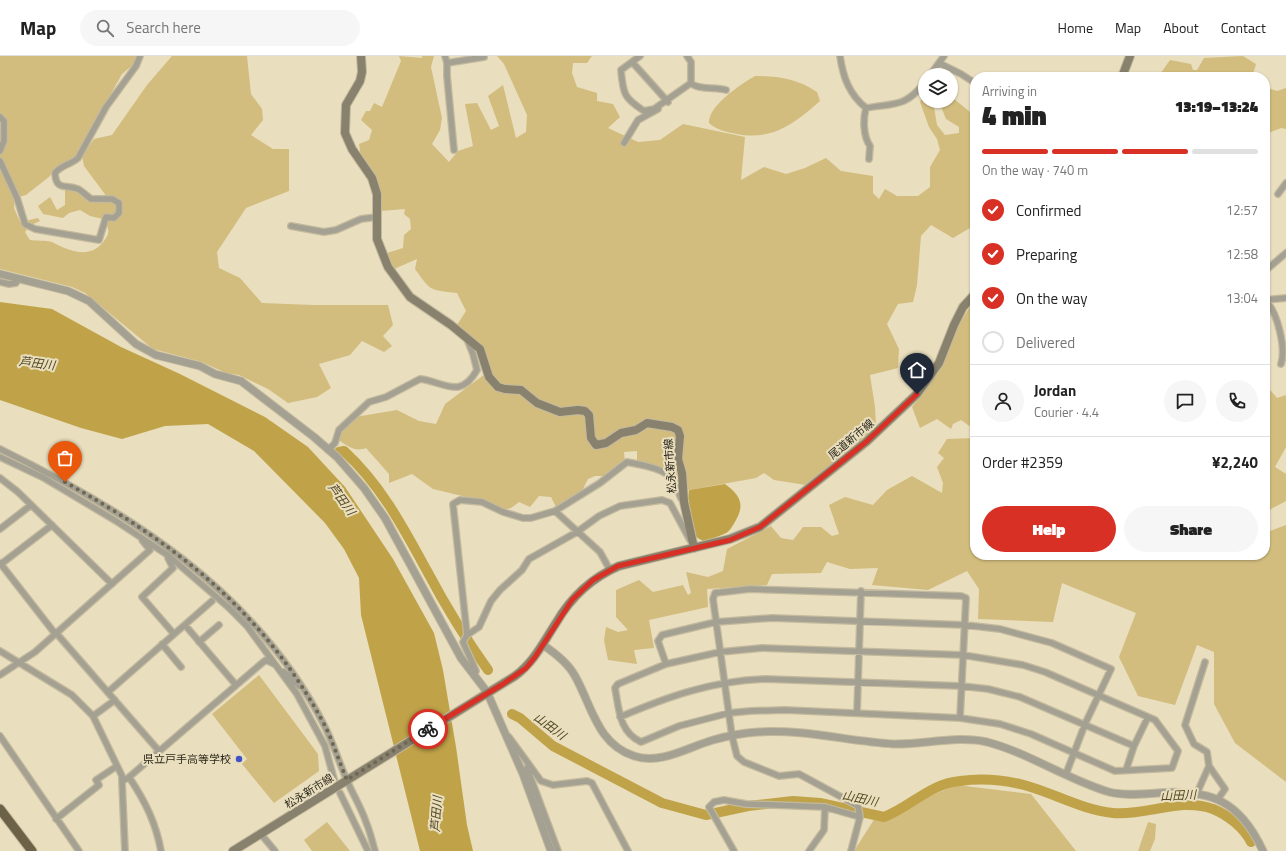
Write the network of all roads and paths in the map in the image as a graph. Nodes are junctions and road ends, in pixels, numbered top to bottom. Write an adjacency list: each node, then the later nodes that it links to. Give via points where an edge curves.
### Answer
1 (140, 56): 26 (street, via 136,66 106,107 78,158 72,164 59,168 55,173 55,180 60,186 78,189 91,199 112,198 119,203 119,212 114,218 106,217 99,240 35,229 25,224 17,198)
2 (361, 56): 29 (main road, 松永新市線, via 360,81 346,105 345,133 352,149 372,178 377,194)
3 (445, 56): 10 (street)
4 (640, 56): 11 (street)
5 (687, 56): 16 (street, via 691,62)
6 (840, 56): 20 (street, via 850,90)
7 (944, 56): 12 (street)
8 (1130, 56): 14 (main road)
9 (484, 57): 10 (street)
10 (448, 63): 23 (street)
11 (633, 63): 19 (street); 19 (street, via 621,70 622,91 631,103 644,111 654,109)
12 (939, 63): 13 (street); 15 (street)
13 (935, 68)
14 (1124, 72)
15 (970, 79)
16 (690, 83): 17 (street, via 704,88); 19 (street)
17 (726, 90)
18 (918, 91): 20 (street, via 905,101)
19 (667, 100): 22 (street, via 668,103 638,120)
20 (866, 108): 25 (street, via 863,118 870,146)
21 (0, 117): 24 (street, via 4,121 4,141)
22 (624, 143)
23 (454, 150)
24 (0, 151)
25 (869, 159)
26 (0, 161)
27 (1286, 183): 28 (street)
28 (1278, 194)
29 (377, 217): 30 (street, via 324,232); 40 (main road, 松永新市線, via 377,239 388,267 398,282 410,296)
30 (291, 226)
31 (1286, 253): 32 (street)
32 (1270, 267)
33 (0, 274): 34 (street)
34 (18, 279): 35 (street, via 16,283); 43 (street, via 68,291 89,301 136,344 156,356 200,366 214,374 241,382)
35 (0, 282)
36 (1286, 298): 38 (street)
37 (970, 299): 53 (main road, 尾道新市線, via 963,307 932,375 917,394 866,442 760,527 730,540)
38 (1270, 300)
39 (1270, 305): 41 (street, via 1279,322 1285,354)
40 (466, 338): 43 (street, via 477,370 472,379 464,385 449,387 420,379 386,397 369,402 339,430 335,443); 46 (main road, 松永新市線, via 480,349 489,377 498,387 521,390 537,403 560,412 578,410 589,415 591,438 596,445 606,443 621,433 636,430 647,423 678,430 678,459)
41 (1281, 364)
42 (0, 449): 85 (street, via 112,508 169,547 236,604 270,642)
43 (328, 450): 81 (street, via 364,488 386,518 461,658)
44 (0, 457): 52 (street, via 44,478)
45 (0, 478): 47 (street)
46 (684, 502): 48 (street, via 669,475 627,462 600,483); 53 (main road, 松永新市線)
47 (31, 504): 49 (street); 50 (street)
48 (555, 511): 51 (street); 67 (street, via 523,518 482,502 460,500 453,504)
49 (52, 525): 55 (street); 57 (street)
50 (0, 529)
51 (577, 532): 53 (street, via 599,516 620,506 662,500 674,508); 56 (street, via 600,552); 67 (street, via 530,559 491,601 479,627)
52 (139, 537): 54 (street); 57 (street, via 150,550)
53 (694, 548): 56 (main road, 松永新市線)
54 (169, 556): 66 (street, via 173,568 142,597); 78 (street, via 228,607)
55 (0, 563): 65 (street)
56 (610, 570): 70 (main road, 松永新市線, via 593,580 572,600)
57 (112, 584): 65 (street)
58 (861, 592): 60 (street, via 750,589 715,593 713,599); 61 (street); 64 (street, via 962,596 966,598)
59 (212, 601): 62 (street)
60 (716, 622): 61 (street, via 772,618); 73 (street); 77 (street, via 662,635 658,641)
61 (860, 622): 64 (street); 71 (street)
62 (185, 625): 66 (street); 68 (street)
63 (219, 625): 68 (street)
64 (965, 625): 74 (street); 89 (street, via 1000,629 1045,641 1111,669)
65 (56, 633): 75 (street); 87 (street)
66 (174, 634): 69 (street)
67 (467, 635): 81 (street, via 463,642 476,671)
68 (199, 642): 84 (street)
69 (162, 644): 79 (street); 87 (street)
70 (543, 646): 88 (main road, 松永新市線, via 526,668); 100 (street, via 554,652 569,668 600,731 607,740 626,753 636,757 656,758)
71 (859, 650): 73 (street, via 762,648); 74 (street); 82 (street)
72 (0, 651): 75 (street)
73 (720, 652): 77 (street); 83 (street)
74 (963, 655): 86 (street); 89 (street, via 1023,665)
75 (20, 661): 80 (street); 93 (street, via 72,695)
76 (1205, 662): 106 (street, via 1185,726 1194,744 1207,752)
77 (666, 664): 94 (street, via 618,684 615,688)
78 (277, 665): 84 (street, via 266,660); 85 (street, via 298,687); 111 (street, via 321,737)
79 (181, 667)
80 (0, 675)
81 (474, 675): 88 (street)
82 (858, 682): 83 (street, via 766,679); 86 (street); 92 (street)
83 (724, 683): 91 (street); 94 (street, via 682,692)
84 (236, 685): 102 (street)
85 (301, 686): 109 (street, via 324,725)
86 (961, 686): 96 (street); 97 (street, via 1020,697)
87 (108, 692): 90 (street)
88 (487, 692): 99 (street); 109 (main road, 松永新市線)
89 (1100, 696): 95 (street); 97 (street)
90 (115, 700): 93 (street); 102 (street)
91 (729, 713): 92 (street, via 785,710); 94 (street, via 679,726 641,742 631,738); 100 (street)
92 (856, 713): 96 (street)
93 (95, 715): 105 (street)
94 (620, 717)
95 (1148, 717): 101 (street); 107 (street, via 1155,720 1178,751 1172,768)
96 (960, 718): 103 (street, via 1000,724 1032,734)
97 (1085, 724): 101 (street); 103 (street)
98 (0, 736): 118 (street)
99 (504, 736): 104 (street, via 508,736); 128 (street, via 523,774)
100 (732, 736): 108 (street, via 779,731 894,744 965,740 985,742 1006,748); 117 (street, via 737,756 744,762 778,776 799,774 858,806)
101 (1134, 746): 107 (street)
102 (159, 750): 110 (street)
103 (1076, 753): 107 (street, via 1115,771); 108 (street)
104 (529, 765): 129 (street, via 527,768); 130 (street, via 541,781 553,785 587,781 592,783)
105 (117, 766): 110 (street); 118 (street, via 96,780 99,785)
106 (1209, 766): 113 (street); 114 (street, via 1225,789)
107 (1126, 770)
108 (1066, 774): 113 (street, via 1109,792 1131,795 1182,791)
109 (349, 778): 119 (main road, 松永新市線); 127 (street)
110 (126, 779): 122 (street); 123 (street, via 148,806 158,833)
111 (334, 780)
112 (340, 792): 126 (street)
113 (1197, 793): 114 (street)
114 (1218, 799): 134 (street, via 1234,809 1246,821)
115 (825, 807): 117 (street); 131 (street, via 746,804 724,800 714,802 709,807); 132 (street, via 824,830)
116 (0, 809): 120 (highway)
117 (860, 817): 133 (street)
118 (56, 818): 121 (street)
119 (260, 834): 124 (main road, 松永新市線); 125 (street)
120 (32, 851)
121 (78, 851)
122 (125, 851)
123 (161, 851)
124 (233, 851)
125 (275, 851)
126 (368, 851)
127 (375, 851)
128 (551, 851)
129 (558, 851)
130 (628, 851)
131 (734, 851)
132 (810, 851)
133 (851, 851)
134 (1263, 851)

